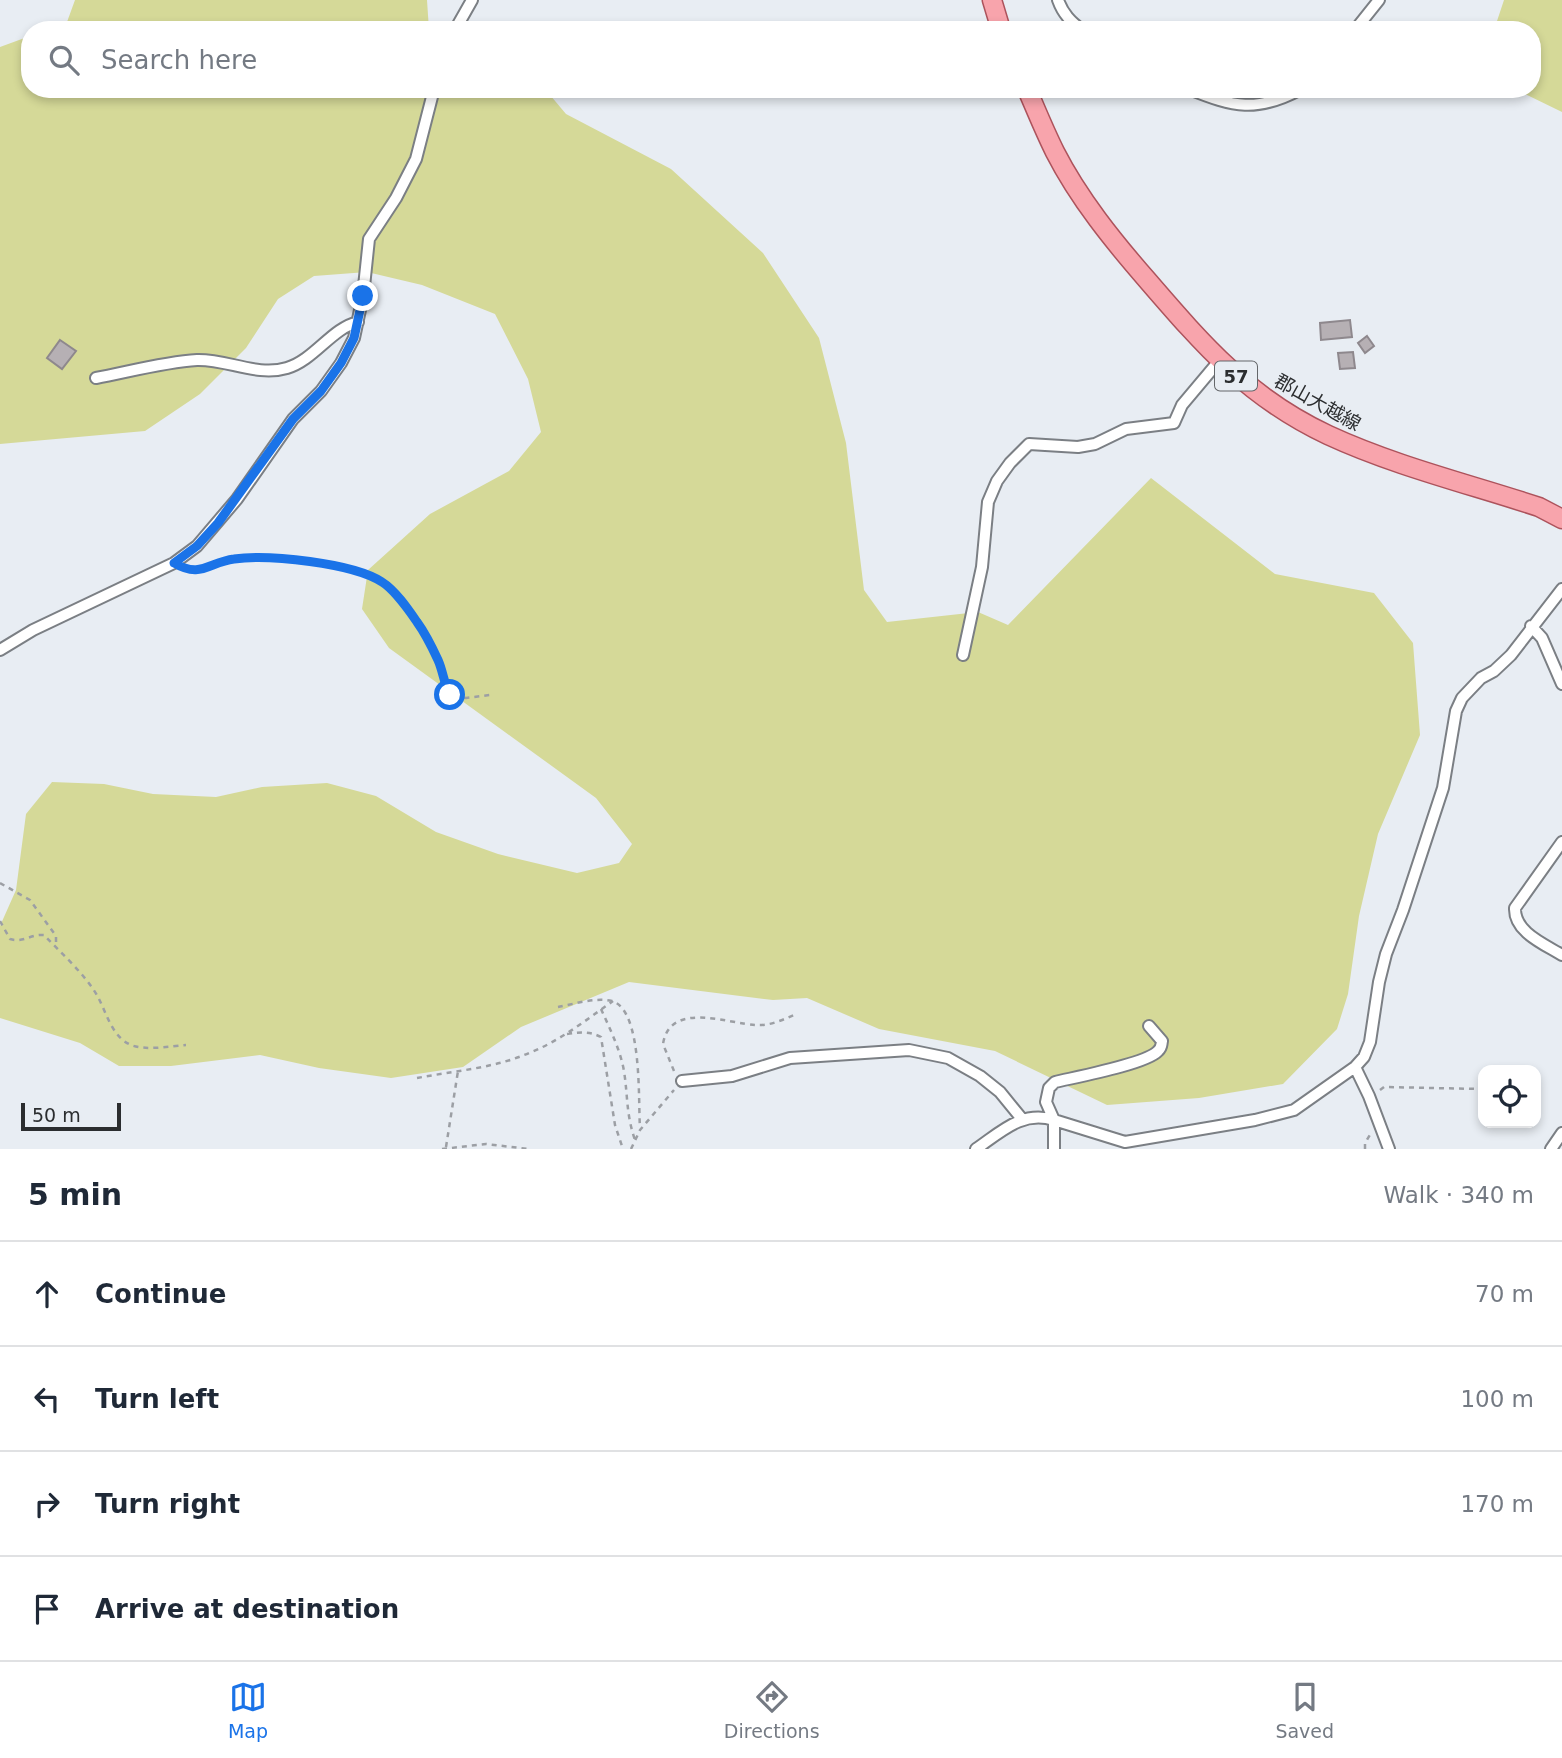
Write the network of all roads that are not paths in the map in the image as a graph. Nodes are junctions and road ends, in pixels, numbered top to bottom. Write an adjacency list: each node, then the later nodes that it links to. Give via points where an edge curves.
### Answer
1 (472, 0): 5 (street)
2 (992, 0): 6 (main road)
3 (1058, 0): 7 (street)
4 (1380, 0): 8 (street)
5 (460, 21)
6 (998, 21)
7 (1070, 21)
8 (1362, 21)
9 (432, 98): 13 (street, via 416,159 369,239)
10 (1031, 98): 14 (main road, 郡山大越線 / 57, via 1055,152 1089,206 1133,264)
11 (1212, 98): 12 (street, via 1247,106)
12 (1281, 98)
13 (358, 322): 15 (street, via 287,368 255,370 196,360); 19 (street, via 341,363 321,391 293,419 197,546 174,563)
14 (1219, 361): 16 (main road, 郡山大越線 / 57, via 1280,409 1326,434); 20 (street, via 1182,405 1174,423 1126,429 1078,447 1029,444 1010,463 988,502 982,567)
15 (96, 378)
16 (1562, 519)
17 (1562, 589): 18 (street)
18 (1531, 626): 21 (street, via 1542,638); 25 (street, via 1511,655 1481,678 1456,711 1443,788 1386,954 1370,1042)
19 (0, 650)
20 (963, 656)
21 (1562, 684)
22 (1562, 842): 23 (street, via 1515,908 1514,916 1522,929)
23 (1562, 955)
24 (1149, 1026): 28 (street, via 1162,1041 1160,1050 1149,1057 1055,1082 1046,1102)
25 (1355, 1067): 28 (street, via 1294,1111 1245,1122 1125,1142); 32 (street)
26 (681, 1081): 27 (street, via 732,1076 790,1058 909,1050 948,1058 980,1076)
27 (1022, 1119): 28 (street); 30 (street)
28 (1054, 1119): 31 (street)
29 (1562, 1133): 33 (street)
30 (976, 1149)
31 (1054, 1149)
32 (1389, 1149)
33 (1551, 1149)

